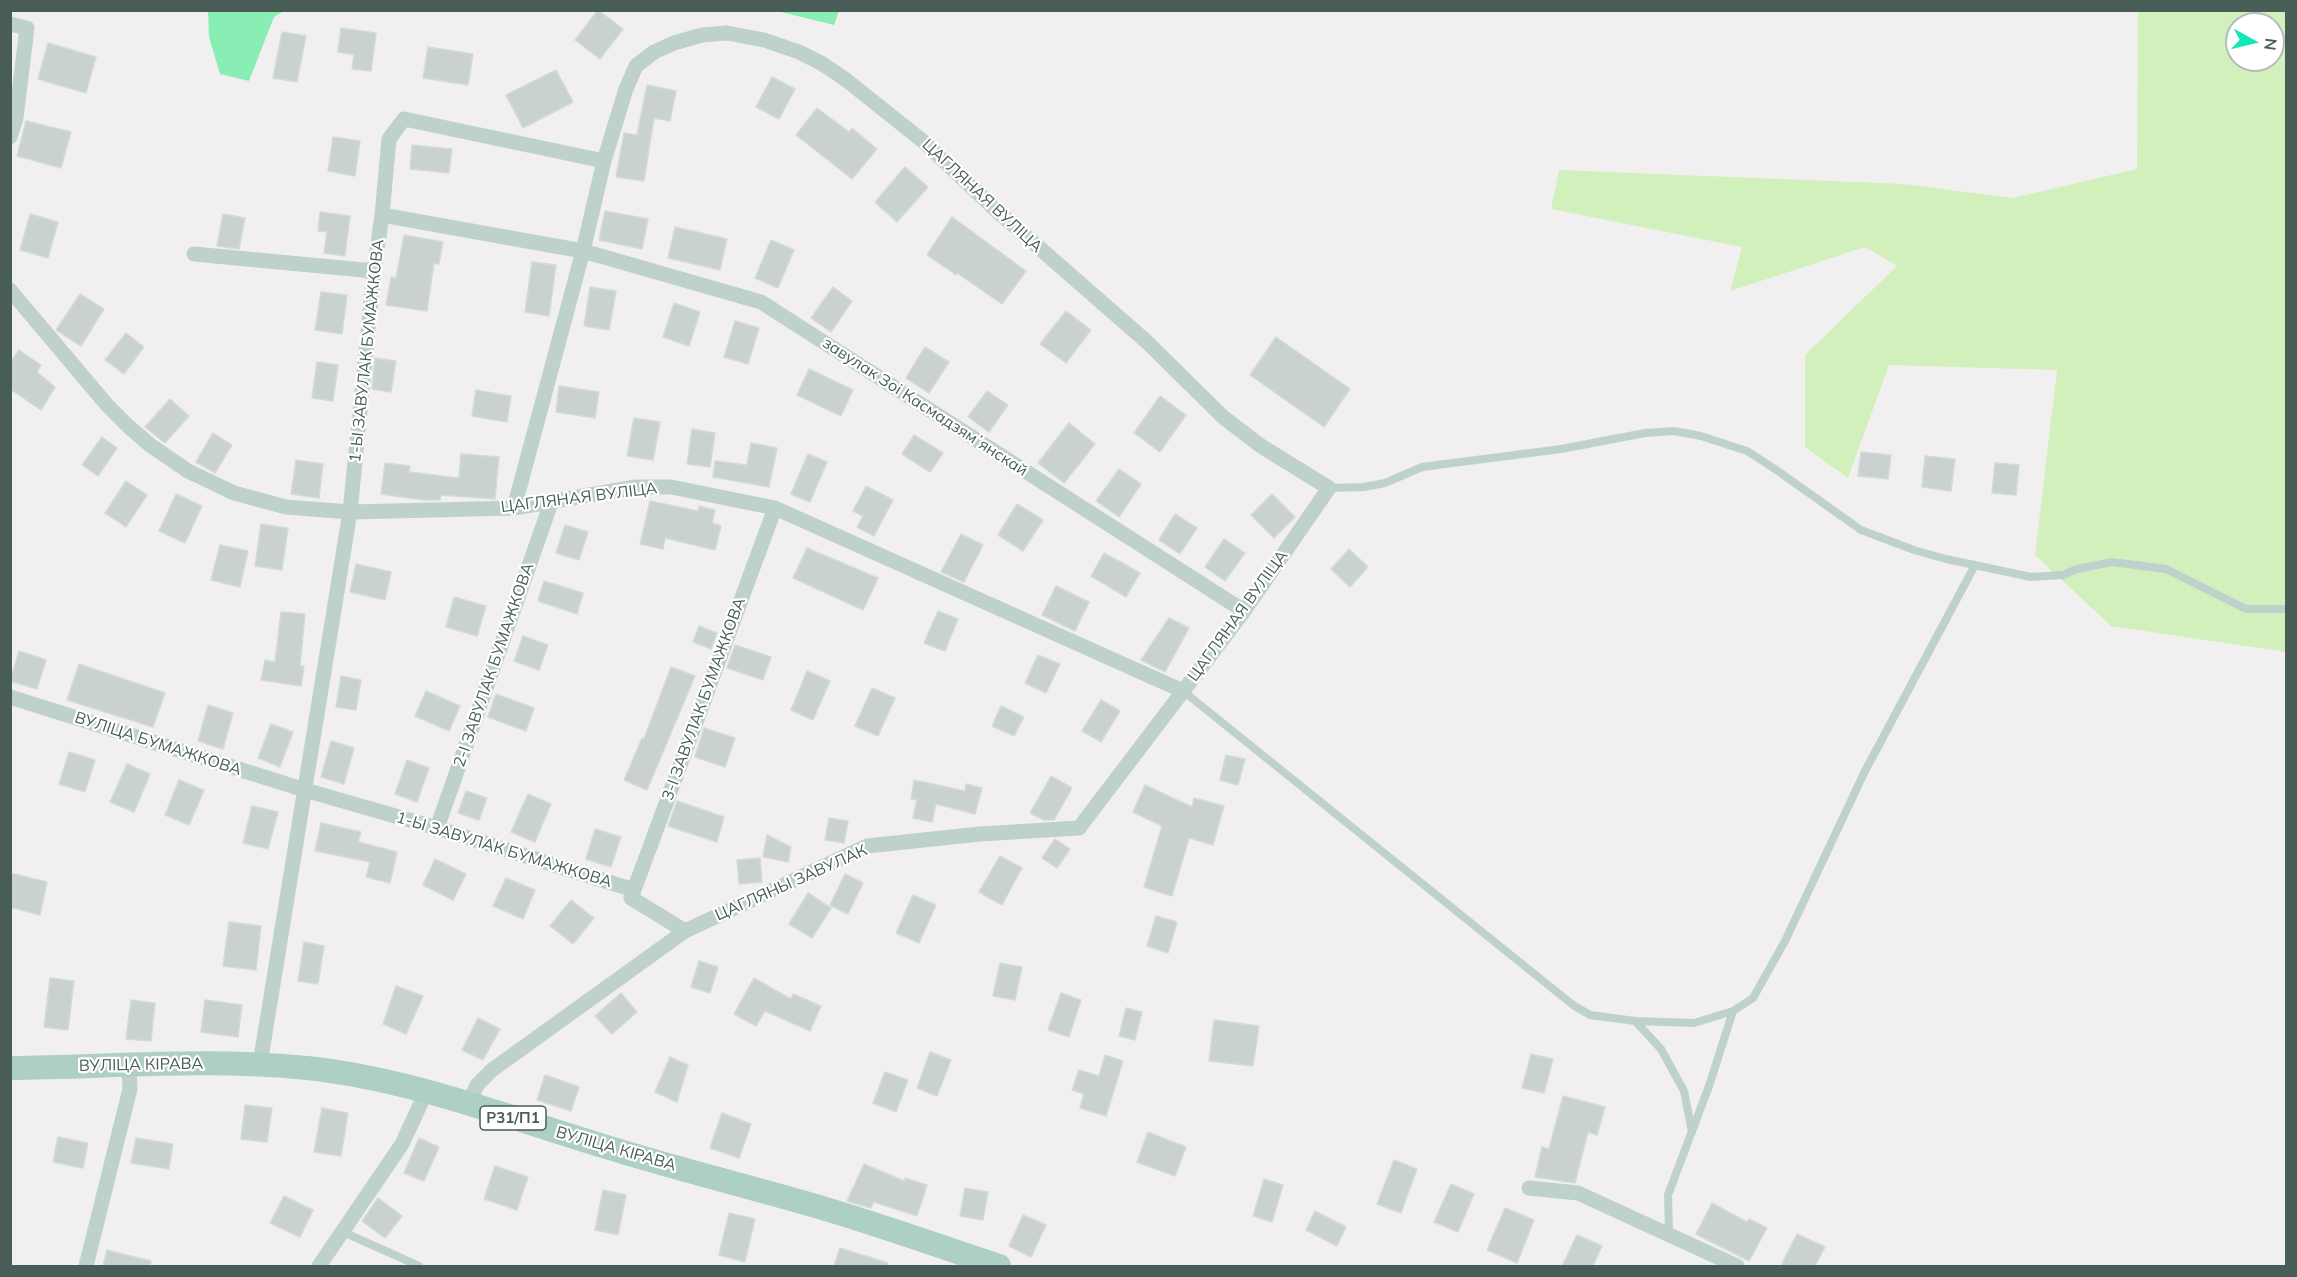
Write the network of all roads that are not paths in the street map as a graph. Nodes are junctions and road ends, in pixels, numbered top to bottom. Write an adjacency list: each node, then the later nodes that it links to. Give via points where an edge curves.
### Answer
1 (10, 24): 2 (street, via 27,28 16,118)
2 (10, 137)
3 (604, 161): 4 (street, 1-Ы ЗАВУЛАК БУМАЖКОВА, via 404,119 389,139); 5 (street, ЦАГЛЯНАЯ ВУЛІЦА); 9 (street, ЦАГЛЯНАЯ ВУЛІЦА, via 636,66 654,52 702,35 727,33 765,39 799,52 845,80 924,142 1147,342 1236,428)
4 (382, 215): 5 (street, завулак Зоі Касмадзямʼянскай); 7 (street, 1-Ы ЗАВУЛАК БУМАЖКОВА)
5 (583, 251): 11 (street); 16 (street, завулак Зоі Касмадзямʼянскай, via 761,302)
6 (194, 254): 7 (street)
7 (374, 271): 13 (street, 1-Ы ЗАВУЛАК БУМАЖКОВА)
8 (10, 290): 13 (street, ЦАГЛЯНАЯ ВУЛІЦА, via 114,412 150,445 189,471 234,493 286,507)
9 (1329, 488): 14 (lane, via 1385,483 1431,465 1674,432 1747,451 1861,530 1914,550); 16 (street, ЦАГЛЯНАЯ ВУЛІЦА)
10 (551, 503): 11 (street, ЦАГЛЯНАЯ ВУЛІЦА); 12 (street, ЦАГЛЯНАЯ ВУЛІЦА, via 636,487 671,487); 20 (street, 2-І ЗАВУЛАК БУМАЖКОВА)
11 (514, 508): 13 (street, ЦАГЛЯНАЯ ВУЛІЦА)
12 (775, 508): 17 (street, ЦАГЛЯНАЯ ВУЛІЦА); 21 (street, 3-І ЗАВУЛАК БУМАЖКОВА)
13 (350, 512): 19 (street, 1-Ы ЗАВУЛАК БУМАЖКОВА)
14 (1975, 565): 15 (lane, via 2006,573 2052,577 2102,563 2123,562 2166,569 2246,609); 23 (lane, via 1864,773 1785,941 1752,998)
15 (2286, 609)
16 (1244, 611): 17 (street, ЦАГЛЯНАЯ ВУЛІЦА)
17 (1183, 691): 22 (street, ЦАГЛЯНЫ ЗАВУЛАК, via 1079,828 867,846); 24 (lane, via 1573,1005 1590,1015)
18 (10, 697): 19 (street, ВУЛІЦА БУМАЖКОВА)
19 (305, 790): 20 (street, 1-Ы ЗАВУЛАК БУМАЖКОВА); 25 (street, 1-Ы ЗАВУЛАК БУМАЖКОВА)
20 (437, 828): 21 (street, 1-Ы ЗАВУЛАК БУМАЖКОВА)
21 (634, 890): 22 (street, 1-Ы ЗАВУЛАК БУМАЖКОВА, via 631,898)
22 (685, 931): 29 (street, ЦАГЛЯНЫ ЗАВУЛАК, via 492,1070 477,1086)
23 (1733, 1011): 24 (lane, via 1694,1023); 30 (lane)
24 (1635, 1021): 30 (lane, via 1661,1049 1684,1091)
25 (260, 1064): 26 (main road, ВУЛІЦА КІРАВА / Р31/П1); 28 (main road, ВУЛІЦА КІРАВА / Р31/П1, via 353,1074)
26 (129, 1065): 27 (main road, ВУЛІЦА КІРАВА / Р31/П1); 34 (street, via 130,1089)
27 (10, 1068)
28 (426, 1092): 29 (main road, ВУЛІЦА КІРАВА / Р31/П1); 32 (street, via 402,1144)
29 (469, 1104): 37 (main road, ВУЛІЦА КІРАВА / Р31/П1, via 614,1150 873,1223)
30 (1692, 1132): 33 (lane, via 1668,1195)
31 (1529, 1188): 33 (street, via 1578,1193)
32 (341, 1231): 35 (street); 36 (lane)
33 (1670, 1235): 38 (street)
34 (86, 1266)
35 (319, 1266)
36 (419, 1266)
37 (999, 1266)
38 (1737, 1266)

